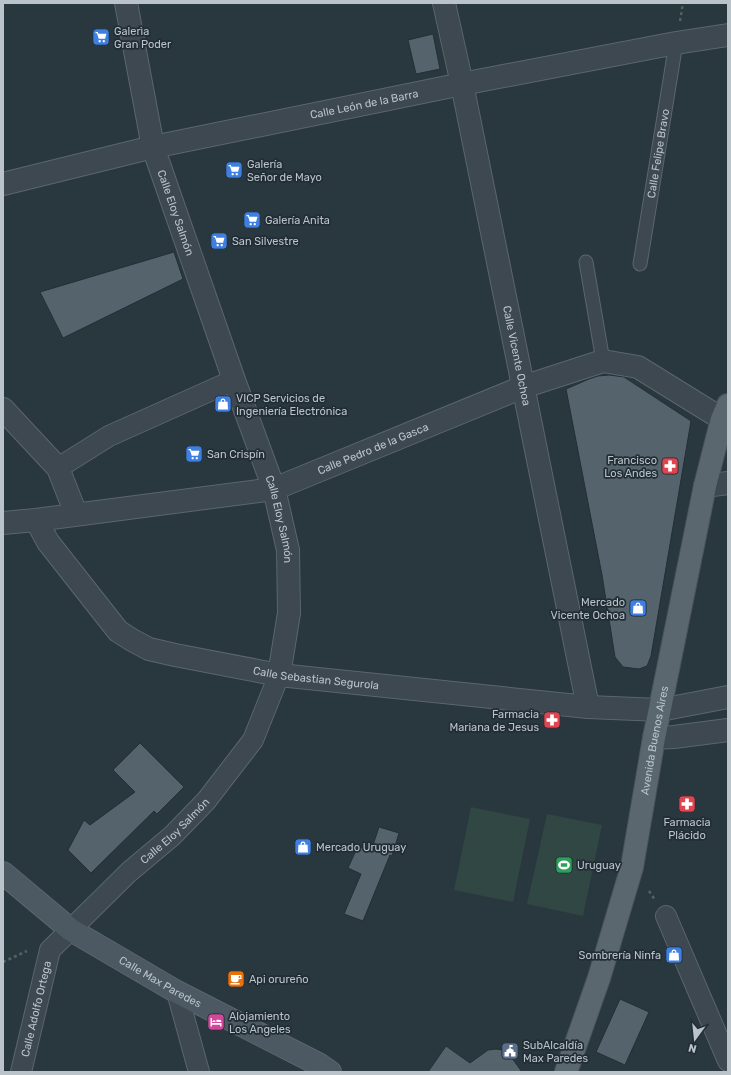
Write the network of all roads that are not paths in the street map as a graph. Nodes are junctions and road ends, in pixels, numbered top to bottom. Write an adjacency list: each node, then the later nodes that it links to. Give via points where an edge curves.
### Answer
1 (128, 3): 6 (street, Calle Eloy Salmón)
2 (444, 3): 5 (street, Calle Vicente Ochoa)
3 (728, 35): 4 (street, Calle León de la Barra)
4 (676, 43): 5 (street, Calle León de la Barra); 9 (lane, Calle Felipe Bravo)
5 (462, 84): 6 (street, Calle León de la Barra); 12 (street, Calle Vicente Ochoa)
6 (154, 147): 7 (street, Calle León de la Barra); 11 (street, Calle Eloy Salmón)
7 (3, 184)
8 (586, 262): 10 (lane)
9 (640, 264)
10 (603, 361): 12 (street, Calle Pedro de la Gasca); 14 (street, Calle Pedro de la Gasca, via 638,367)
11 (234, 380): 15 (street, via 109,436); 18 (street, Calle Eloy Salmón)
12 (523, 388): 18 (street, Calle Pedro de la Gasca); 24 (street, Calle Vicente Ochoa)
13 (3, 409): 15 (street)
14 (725, 412): 17 (main road, Avenida Buenos Aires)
15 (58, 468): 19 (street)
16 (728, 483): 17 (street)
17 (705, 486): 25 (main road, Avenida Buenos Aires)
18 (274, 489): 19 (street, Calle Pedro de la Gasca); 22 (street, Calle Eloy Salmón, via 288,550 290,613)
19 (76, 514): 20 (street, Calle Pedro de la Gasca)
20 (36, 520): 21 (street, Calle Pedro de la Gasca); 22 (street, Calle Sebastian Segurola, via 52,548 118,631 132,640 148,649 169,654)
21 (3, 523)
22 (279, 675): 24 (street, Calle Sebastian Segurola); 30 (street, Calle Eloy Salmón, via 253,740 206,801)
23 (728, 697): 25 (street, Calle Sebastian Segurola)
24 (588, 708): 25 (street, Calle Sebastian Segurola)
25 (660, 710): 27 (main road, Avenida Buenos Aires)
26 (728, 730): 27 (street)
27 (654, 738): 36 (main road, Avenida Buenos Aires, via 632,867 599,978)
28 (3, 873): 30 (main road, Calle Max Paredes)
29 (666, 916): 32 (street)
30 (71, 930): 31 (main road, Calle Max Paredes); 33 (street, Calle Adolfo Ortega, via 50,950)
31 (177, 992): 34 (street); 35 (main road, Calle Max Paredes)
32 (728, 1061)
33 (21, 1072)
34 (199, 1072)
35 (330, 1072)
36 (566, 1072)

